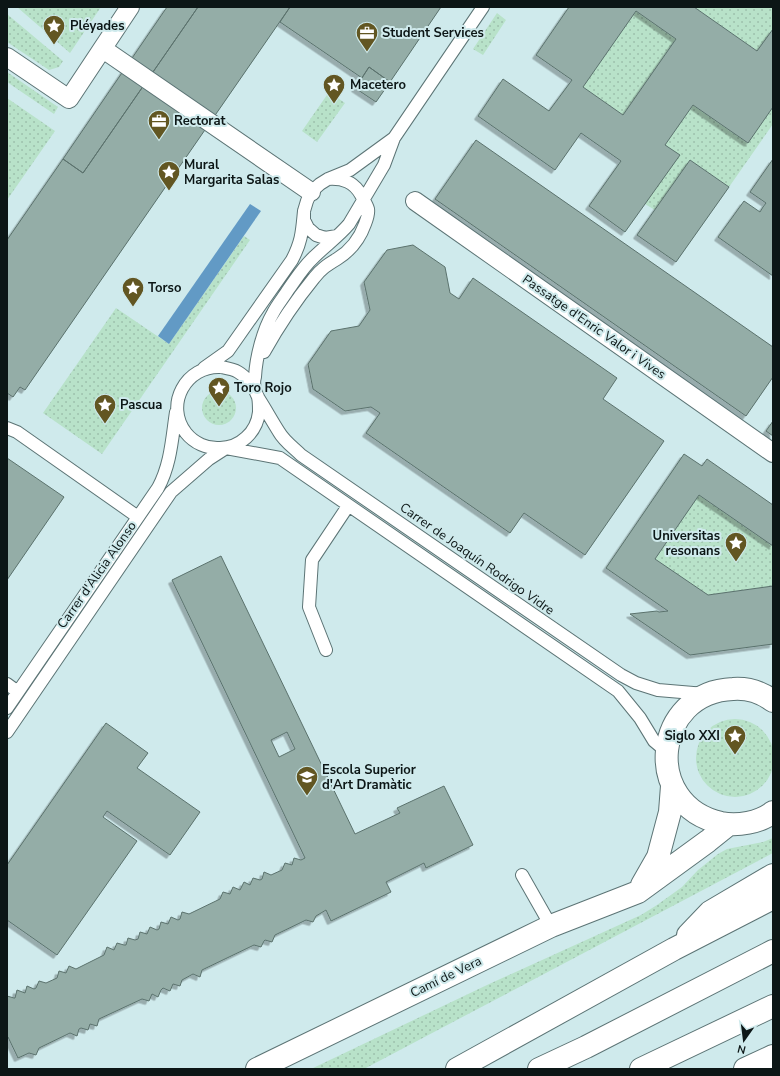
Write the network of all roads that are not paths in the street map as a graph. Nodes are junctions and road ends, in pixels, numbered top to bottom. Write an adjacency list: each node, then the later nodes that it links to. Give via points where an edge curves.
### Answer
1 (130, 7): 3 (street)
2 (482, 7): 5 (lane)
3 (103, 49): 4 (street, via 69,99); 7 (street)
4 (7, 57)
5 (394, 138): 6 (lane, via 350,170); 8 (lane, via 384,165)
6 (328, 178): 7 (lane); 8 (lane, via 349,182 358,188)
7 (312, 192): 10 (lane)
8 (363, 199): 11 (lane, via 349,224); 12 (lane, via 368,208 362,232 352,246 315,276)
9 (415, 201): 18 (street, Passatge d'Enric Valor i Vives)
10 (304, 211): 11 (lane, via 304,220 316,235 325,238); 13 (lane, via 302,237 292,260 228,351)
11 (337, 236): 12 (lane, via 304,266 273,312 266,326)
12 (256, 365): 14 (lane)
13 (201, 370): 14 (lane, via 213,367 238,372 248,379); 15 (lane, via 182,388)
14 (256, 394): 17 (lane, via 259,412 256,424 238,444); 24 (lane, Carrer de Joaquín Rodrigo Vidre, via 279,433 302,455 621,675 658,690)
15 (178, 401): 17 (lane, via 180,423 194,441 214,449); 20 (lane, Carrer d'Alicia Alonso, via 164,477)
16 (7, 428): 20 (lane, via 17,432)
17 (226, 448): 19 (lane, via 280,458); 27 (lane, Carrer d'Alicia Alonso, via 209,459 171,492)
18 (773, 453)
19 (348, 506): 21 (lane, via 312,560 309,607); 28 (lane, via 618,691 640,718 654,741)
20 (138, 517): 23 (lane, Carrer d'Alicia Alonso)
21 (326, 650)
22 (7, 684): 23 (lane)
23 (18, 692): 26 (lane, Carrer d'Alicia Alonso)
24 (708, 694): 25 (main road, via 723,689 740,689); 28 (main road, via 692,703 679,717 670,733)
25 (767, 695)
26 (7, 708)
27 (7, 732)
28 (666, 751): 29 (main road, via 667,769)
29 (672, 786): 31 (main road, via 682,801 695,813 711,821); 34 (main road, via 670,812 658,857)
30 (773, 812): 31 (main road, via 749,823)
31 (728, 825): 34 (main road, Camí de Vera)
32 (522, 875): 36 (lane)
33 (773, 875): 37 (main road, via 710,912)
34 (638, 892): 36 (main road, Camí de Vera)
35 (773, 898): 37 (main road)
36 (551, 926): 41 (main road, Camí de Vera)
37 (674, 949): 42 (main road)
38 (773, 951): 43 (main road)
39 (773, 1006): 44 (main road)
40 (773, 1056): 45 (main road)
41 (257, 1069)
42 (457, 1069)
43 (539, 1069)
44 (641, 1069)
45 (745, 1069)

